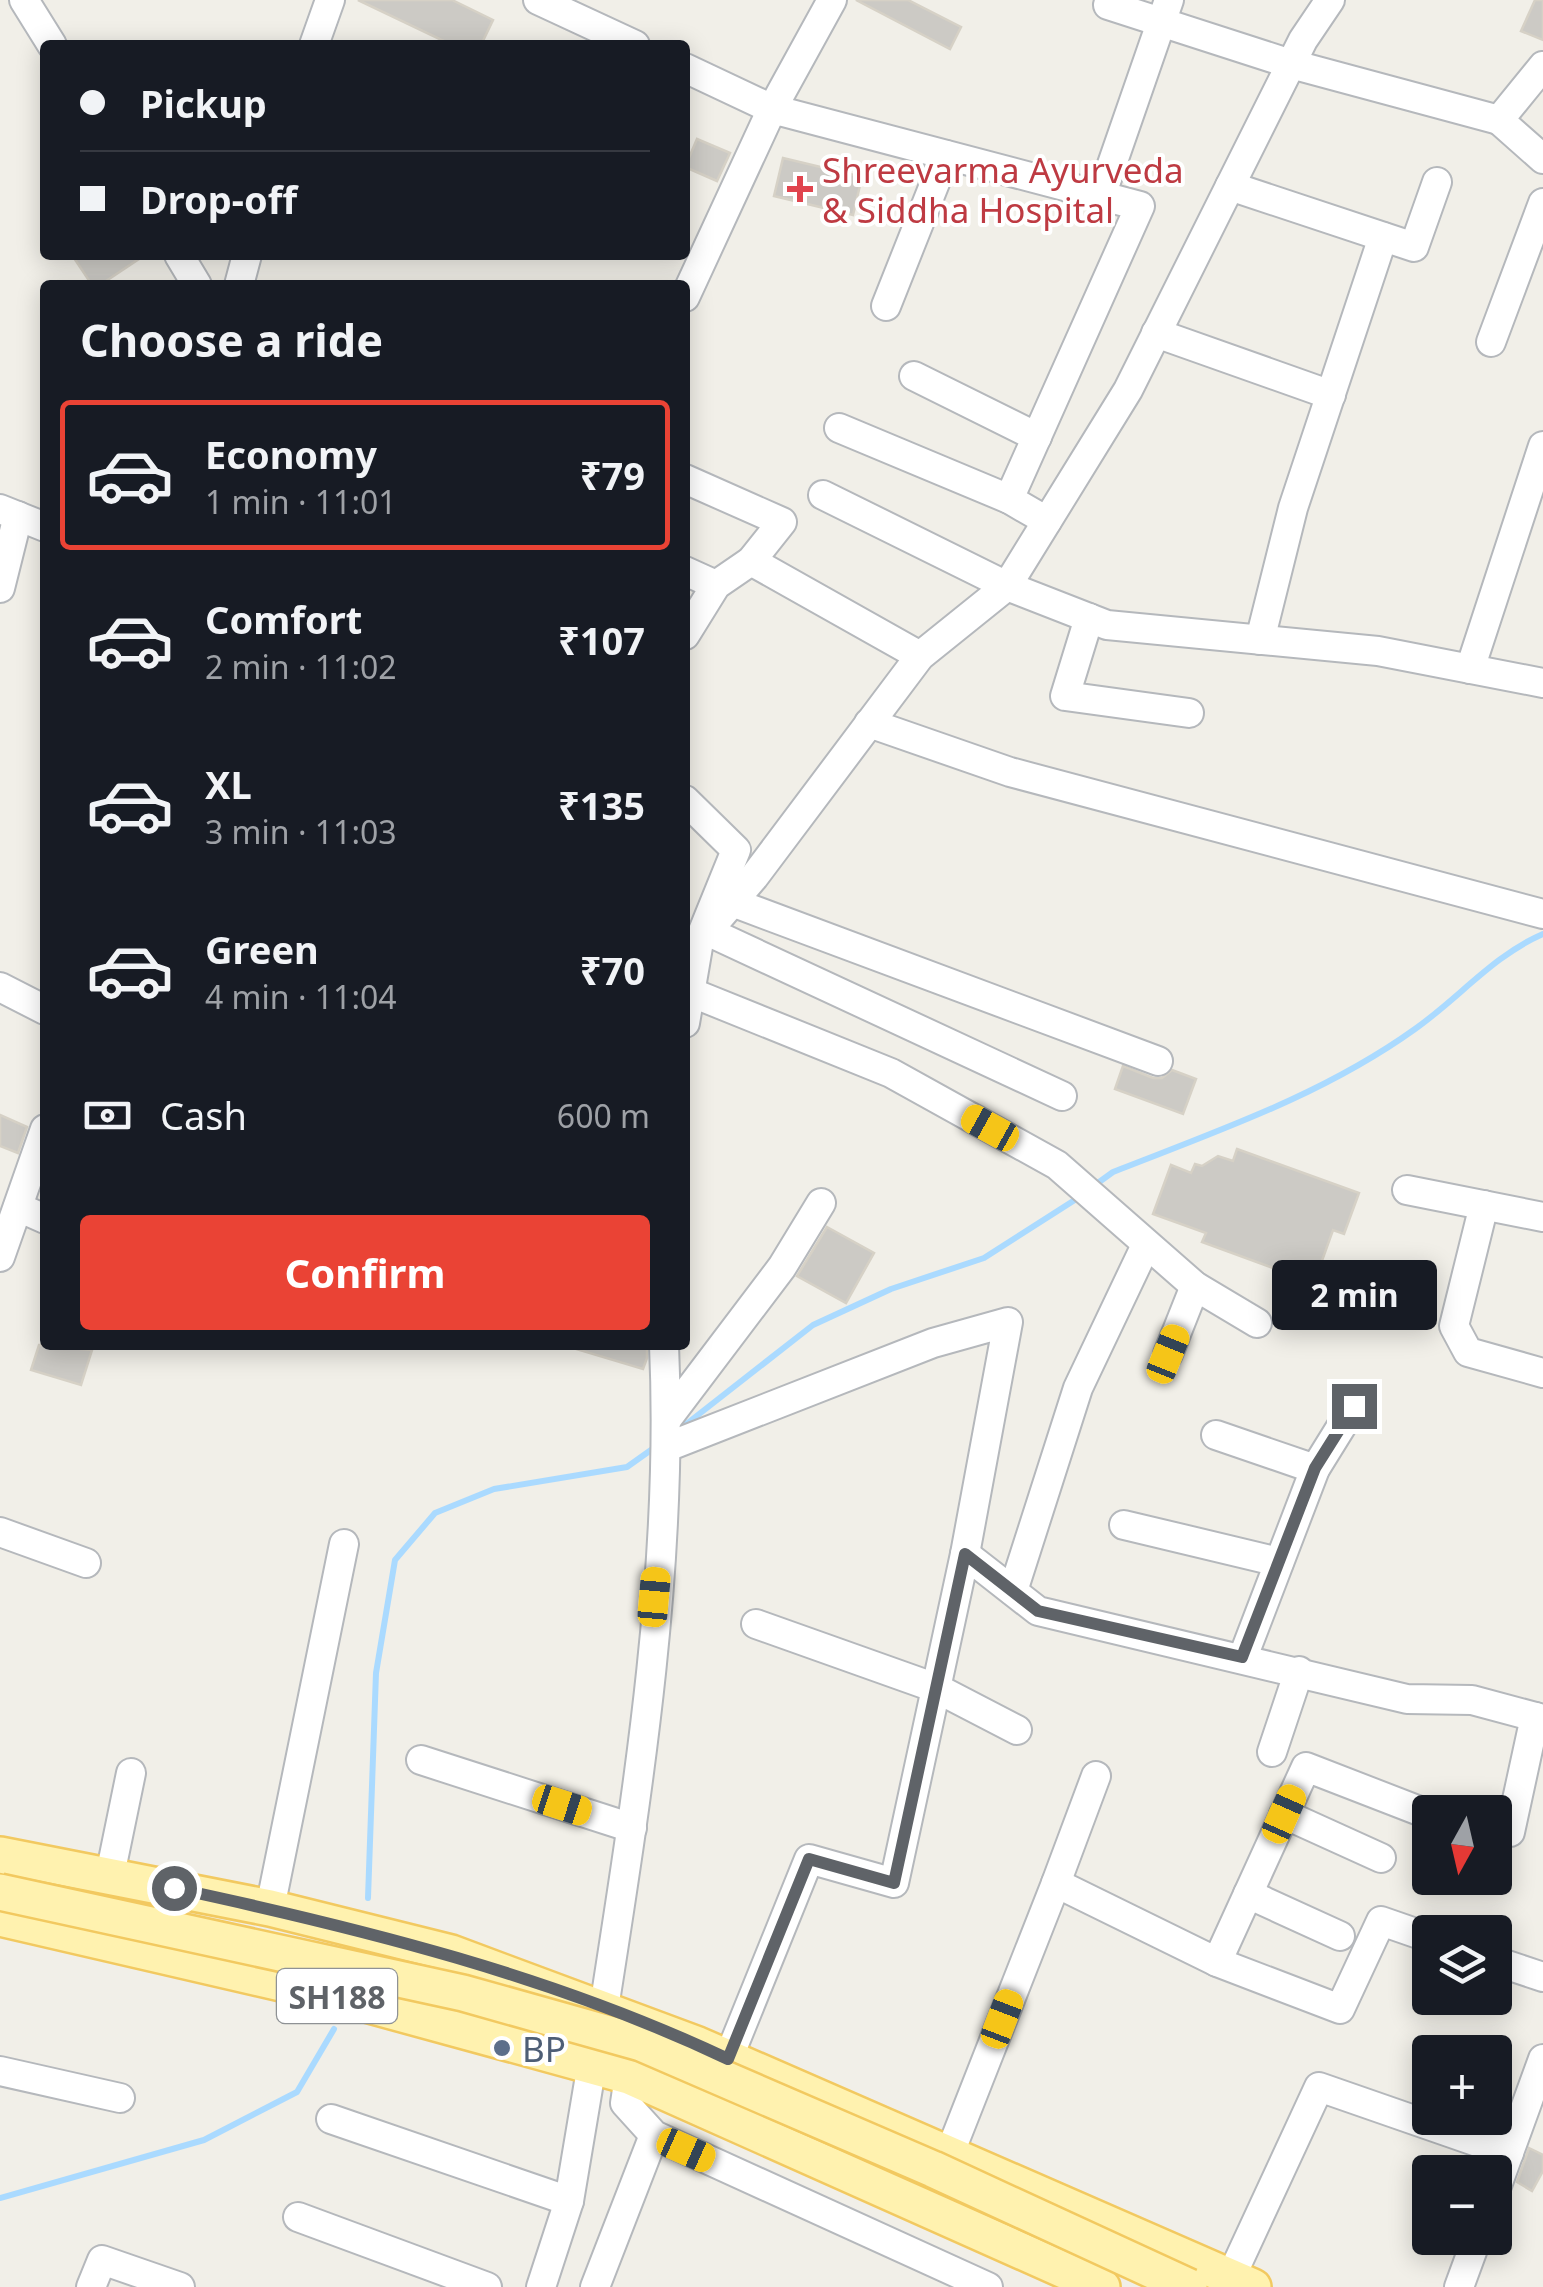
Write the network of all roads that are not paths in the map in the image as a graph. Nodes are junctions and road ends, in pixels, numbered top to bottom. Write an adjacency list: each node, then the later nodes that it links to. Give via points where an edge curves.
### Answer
1 (24, 0): 8 (street)
2 (330, 0): 9 (street)
3 (538, 0): 10 (street)
4 (832, 0): 14 (street)
5 (1330, 0): 11 (street)
6 (1108, 6): 7 (street)
7 (1165, 11): 11 (street); 20 (street)
8 (49, 40)
9 (316, 40)
10 (624, 40)
11 (1291, 64): 15 (street); 19 (street)
12 (1543, 66): 15 (street)
13 (690, 70): 14 (street)
14 (772, 109): 16 (street); 23 (street)
15 (1500, 120): 17 (street)
16 (946, 155): 20 (street); 24 (street)
17 (1543, 159)
18 (1438, 182): 22 (street, via 1414,248)
19 (1230, 186): 22 (street); 25 (street)
20 (1101, 196): 30 (street, via 1140,206)
21 (1543, 202): 26 (street)
22 (1383, 237): 28 (street)
23 (690, 287)
24 (886, 306)
25 (1156, 333): 28 (street); 36 (street)
26 (1491, 342)
27 (914, 376): 30 (street)
28 (1331, 396): 45 (street)
29 (840, 428): 34 (street)
30 (1036, 437): 34 (street)
31 (1543, 446): 47 (street)
32 (690, 481): 38 (street, via 782,522)
33 (822, 495): 41 (street)
34 (1008, 499): 36 (street)
35 (9, 513): 37 (street); 42 (street)
36 (1047, 521): 41 (street)
37 (40, 526)
38 (751, 561): 40 (street); 46 (street)
39 (690, 573): 40 (street)
40 (716, 585): 44 (street)
41 (1007, 586): 43 (street); 46 (street)
42 (0, 588)
43 (1089, 618): 45 (street); 49 (street, via 1066,696)
44 (690, 627)
45 (1260, 640): 47 (street, via 1378,651)
46 (920, 656): 50 (street)
47 (1470, 669): 48 (street)
48 (1543, 684)
49 (1189, 713)
50 (870, 723): 52 (street, via 1010,772); 53 (street)
51 (690, 805): 53 (street, via 736,850)
52 (1543, 914)
53 (700, 939): 55 (street); 57 (street); 58 (street); 66 (street, via 891,1073 1057,1165)
54 (0, 987): 56 (street)
55 (690, 995)
56 (40, 1007)
57 (1158, 1061)
58 (1062, 1096)
59 (40, 1143): 63 (street)
60 (1407, 1190): 62 (street)
61 (821, 1202): 74 (street)
62 (1484, 1205): 65 (street); 72 (street, via 1454,1326 1468,1352)
63 (18, 1207): 64 (street); 67 (street)
64 (40, 1217)
65 (1543, 1217)
66 (1146, 1245): 68 (street); 83 (street, via 1078,1388)
67 (0, 1257)
68 (1196, 1286): 69 (street); 71 (street)
69 (1257, 1322)
70 (664, 1350): 74 (street)
71 (1168, 1354)
72 (1543, 1373)
73 (1354, 1406): 76 (street)
74 (667, 1435): 80 (street, via 1008,1322); 97 (street)
75 (1216, 1436): 76 (street)
76 (1315, 1468): 81 (street)
77 (1124, 1526): 81 (street)
78 (0, 1532): 82 (street)
79 (344, 1544): 105 (street)
80 (965, 1554): 83 (street); 87 (street)
81 (1279, 1562): 85 (street)
82 (86, 1563)
83 (1013, 1591): 85 (street, via 1038,1611)
84 (756, 1624): 87 (street)
85 (1242, 1657): 86 (street)
86 (1299, 1671): 88 (street, via 1406,1699 1472,1700); 90 (street)
87 (936, 1688): 89 (street); 113 (street, via 894,1883 809,1859)
88 (1539, 1718): 96 (street)
89 (1016, 1730)
90 (1272, 1752)
91 (420, 1760): 97 (street)
92 (130, 1773): 100 (street)
93 (1096, 1776): 101 (street)
94 (1412, 1808): 95 (street, via 1306,1767)
95 (1284, 1814): 99 (street); 103 (street)
96 (1512, 1824)
97 (632, 1828): 112 (street)
98 (0, 1855): 100 (main road, SH188)
99 (1381, 1858)
100 (110, 1875): 105 (main road, SH188)
101 (1056, 1883): 109 (street); 123 (street)
102 (0, 1892): 138 (main road, bridge, via 463,1993 640,2043)
103 (1248, 1894): 108 (street); 109 (street)
104 (0, 1906): 137 (main road, SH188, via 263,1958 579,2044 717,2094)
105 (270, 1908): 112 (main road, SH188, via 451,1953)
106 (0, 1918): 115 (main road, SH188, via 334,1995)
107 (1412, 1932): 109 (street, via 1381,1921 1340,2010)
108 (1340, 1936)
109 (1217, 1962)
110 (1512, 1967): 111 (street)
111 (1543, 1977)
112 (604, 2008): 113 (main road, SH188); 115 (main road)
113 (728, 2059): 123 (main road, SH188)
114 (1543, 2059): 119 (street)
115 (592, 2064): 117 (main road, SH188); 125 (street)
116 (0, 2071): 118 (street)
117 (629, 2076): 121 (street, via 626,2102); 124 (main road, SH188)
118 (120, 2098)
119 (1535, 2107): 122 (street)
120 (332, 2119): 125 (street)
121 (654, 2136): 127 (street); 134 (street)
122 (1509, 2154): 129 (street, via 1319,2087)
123 (949, 2155): 129 (main road)
124 (866, 2181): 127 (street); 136 (main road)
125 (569, 2200): 133 (street)
126 (298, 2218): 132 (street)
127 (846, 2223): 135 (street)
128 (1471, 2255): 139 (street)
129 (1242, 2282)
130 (91, 2287): 131 (street, via 102,2260)
131 (180, 2287)
132 (487, 2287)
133 (540, 2287)
134 (595, 2287)
135 (988, 2287)
136 (1102, 2287)
137 (1152, 2287)
138 (1189, 2287)
139 (1459, 2287)

